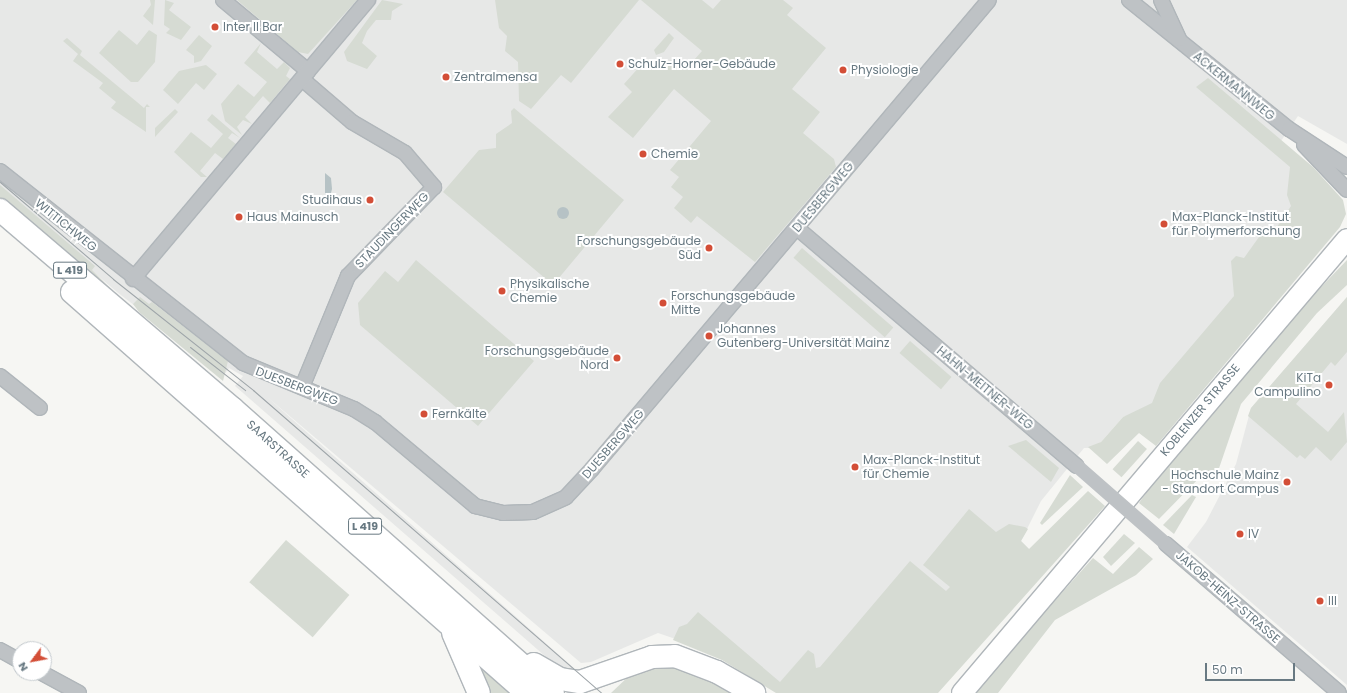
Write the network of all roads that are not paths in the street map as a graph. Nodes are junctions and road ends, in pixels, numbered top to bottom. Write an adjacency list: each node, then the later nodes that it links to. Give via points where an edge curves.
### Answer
1 (223, 0): 7 (street)
2 (368, 0): 7 (street)
3 (989, 0): 13 (street, DUESBERGWEG)
4 (1129, 0): 6 (street, ACKERMANNWEG)
5 (1160, 0): 6 (street, ACKERMANNWEG)
6 (1180, 43): 8 (street, ACKERMANNWEG)
7 (305, 75): 16 (street); 18 (street, STAUDINGERWEG, via 352,122 405,153 434,187 348,276)
8 (1288, 129): 9 (street, ACKERMANNWEG); 11 (street, ACKERMANNWEG)
9 (1347, 167)
10 (0, 171): 16 (street, WITTICHWEG)
11 (1347, 190)
12 (0, 210): 22 (highway, SAARSTRASSE / L 419)
13 (797, 228): 18 (street, DUESBERGWEG, via 589,473 566,496 533,512 503,513 475,506 375,422); 20 (street, HAHN-MEITNER-WEG, bridge)
14 (0, 229): 21 (highway, SAARSTRASSE / L 419)
15 (1346, 240): 33 (main road, KOBLENZER STRASSE)
16 (133, 279): 18 (street, DUESBERGWEG, via 243,363)
17 (0, 376): 19 (street)
18 (302, 387)
19 (40, 408)
20 (1169, 546): 34 (street, JAKOB-HEINZ-STRASSE)
21 (444, 618): 28 (highway, via 472,670); 29 (highway, SAARSTRASSE / L 419)
22 (498, 644): 25 (highway, via 554,676 573,682 597,679); 30 (highway, SAARSTRASSE / L 419)
23 (0, 650): 24 (street)
24 (12, 657)
25 (626, 668): 31 (highway); 32 (highway, via 652,657 675,656 717,672)
26 (52, 678): 27 (street)
27 (79, 693)
28 (479, 693)
29 (527, 693)
30 (553, 693)
31 (606, 693)
32 (754, 693)
33 (962, 693)
34 (1339, 693)

